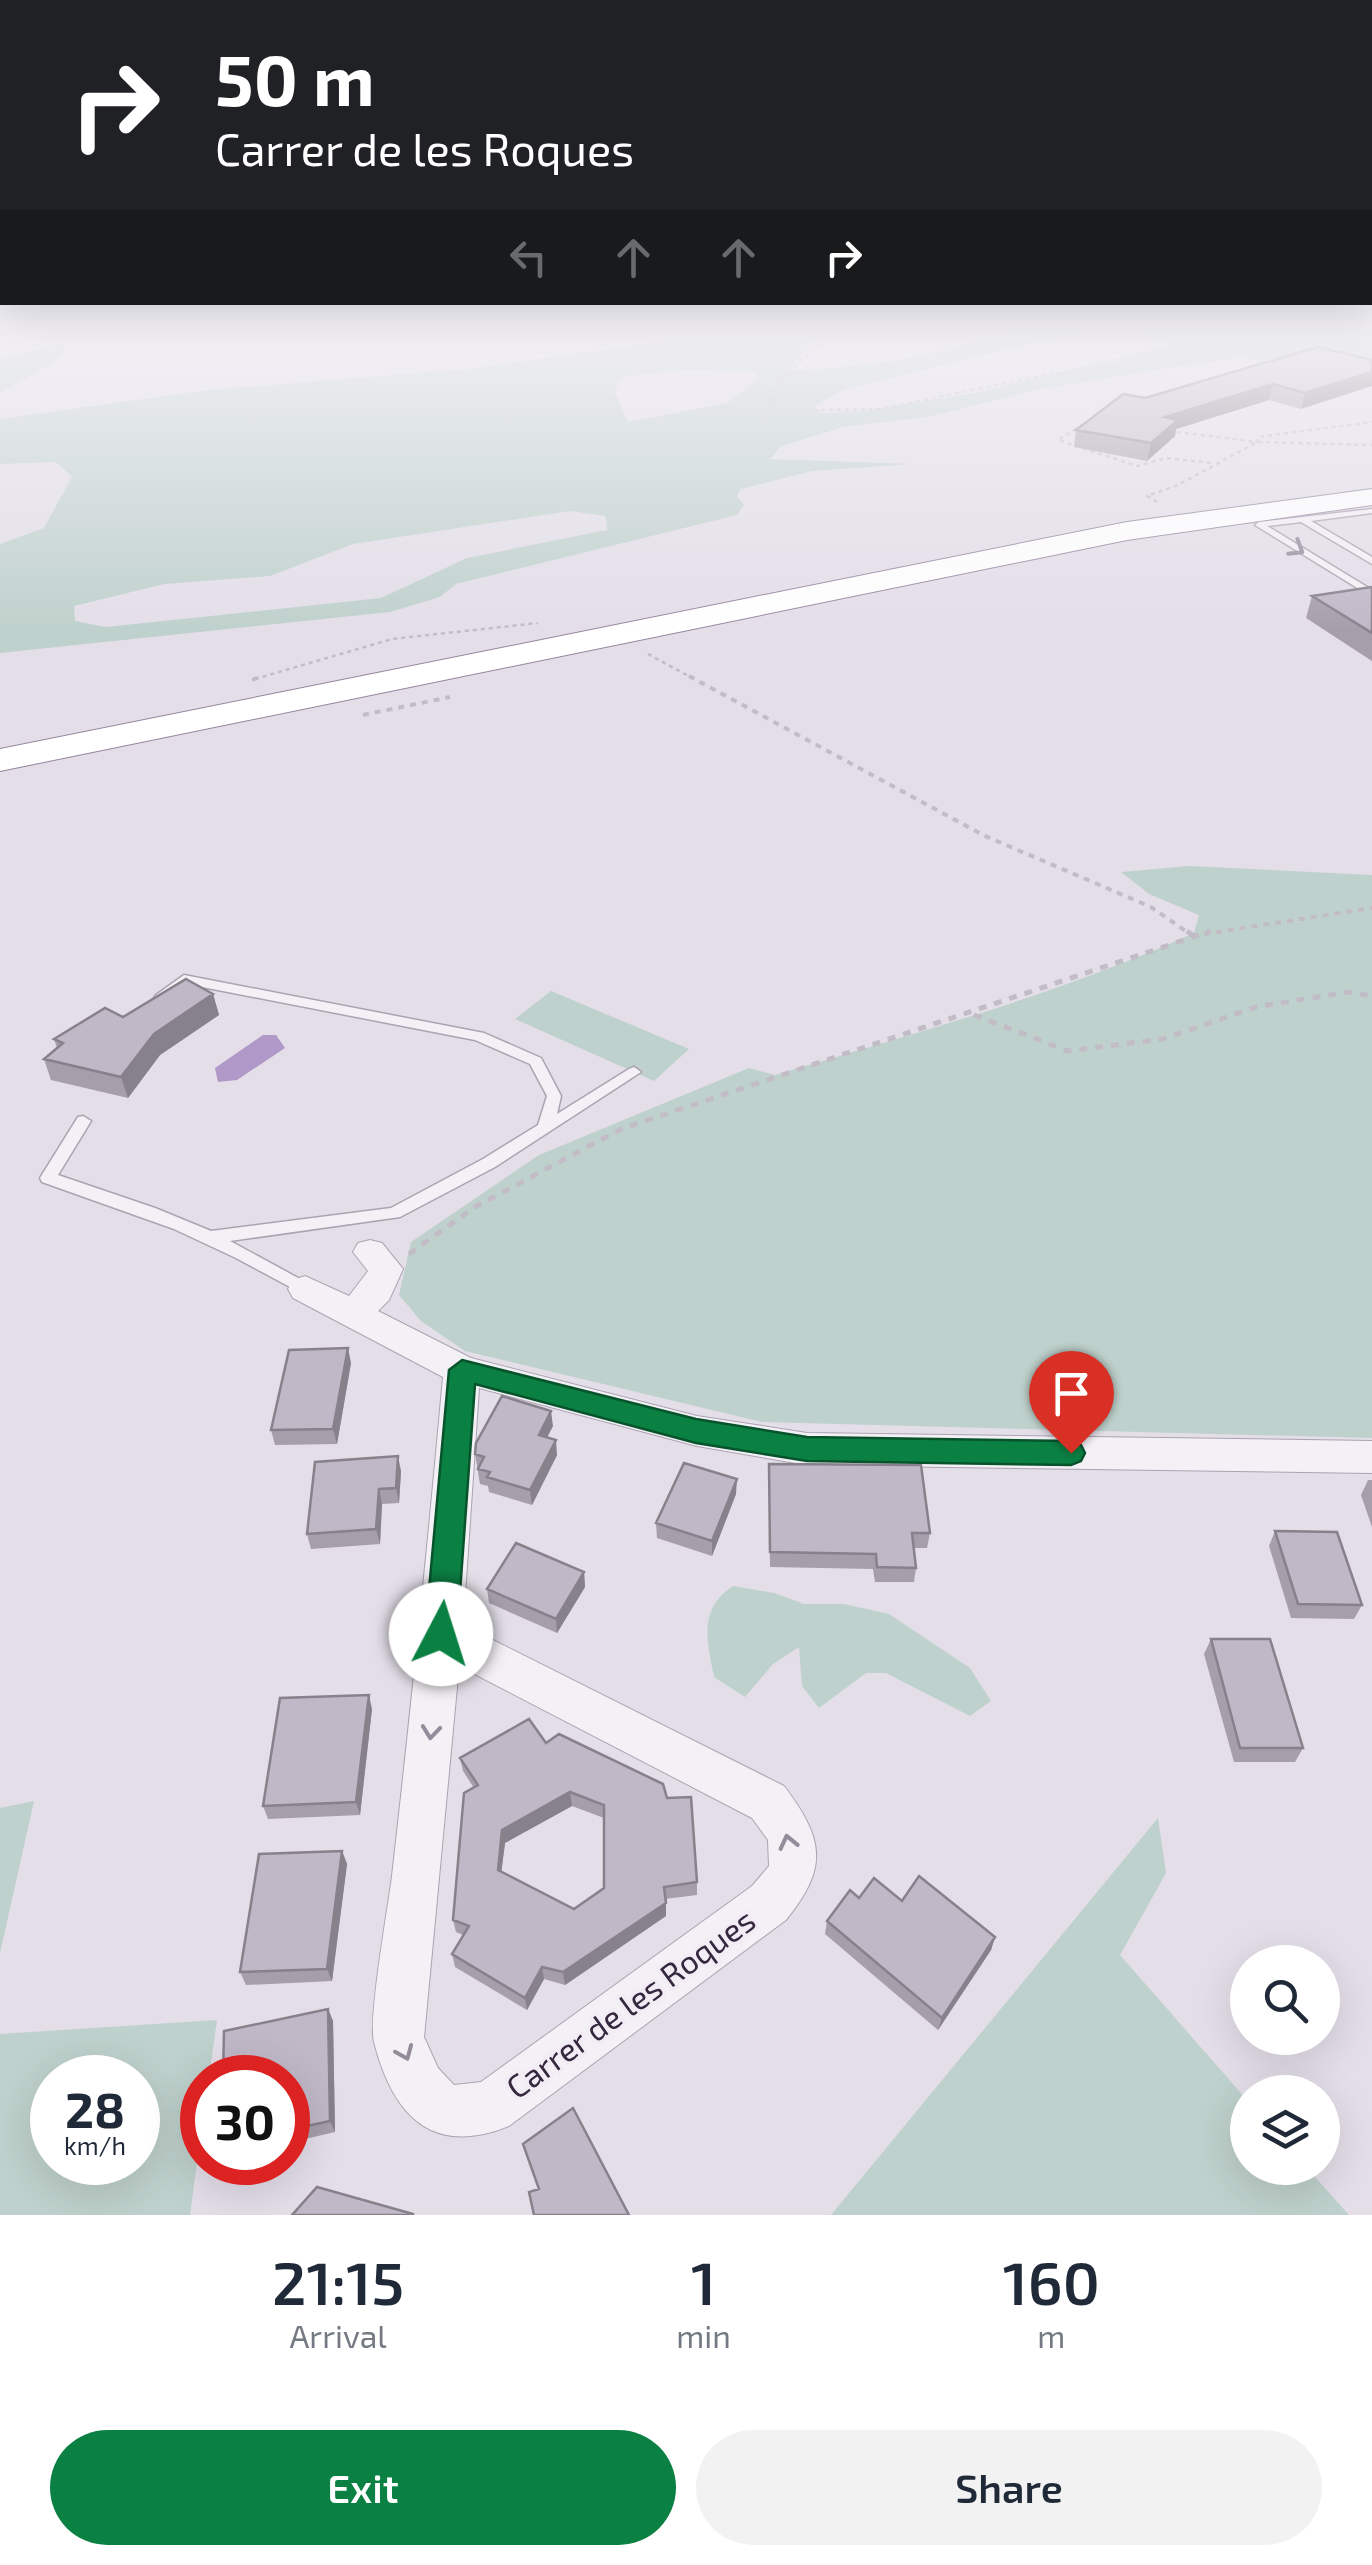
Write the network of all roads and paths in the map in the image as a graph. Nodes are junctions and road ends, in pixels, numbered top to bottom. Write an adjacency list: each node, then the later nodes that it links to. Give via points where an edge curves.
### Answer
1 (1081, 426): 6 (path, via 1058,440 1137,466 1166,458)
2 (1164, 426): 4 (path, via 1160,430)
3 (1341, 426): 4 (path)
4 (1257, 442): 5 (path); 6 (path)
5 (1372, 446)
6 (1211, 463): 8 (path, via 1146,496)
7 (1372, 494): 9 (highway)
8 (1157, 502)
9 (1314, 505): 10 (lane); 11 (lane); 12 (lane, one-way to 12, via 1260,525); 18 (highway, via 1102,526); 19 (highway, via 1102,536)
10 (1372, 510)
11 (1372, 561)
12 (1372, 594)
13 (400, 648): 15 (path, via 389,638 332,650)
14 (636, 650): 21 (path, via 985,836 1151,907)
15 (245, 682)
16 (468, 694): 17 (path)
17 (448, 698)
18 (0, 748)
19 (0, 760)
20 (1372, 908): 21 (path)
21 (1195, 938): 24 (path)
22 (1372, 996): 24 (path, via 1348,992 1256,1007 1164,1039 1068,1051)
23 (158, 1001): 27 (lane, via 184,979 478,1036 536,1061 554,1096)
24 (972, 1014): 29 (path, via 621,1128)
25 (634, 1072): 27 (lane)
26 (83, 1121): 28 (lane, via 48,1178)
27 (545, 1128): 28 (lane, via 394,1213)
28 (212, 1237): 30 (lane)
29 (378, 1260): 31 (street, via 377,1291)
30 (305, 1288): 31 (street)
31 (354, 1312): 32 (street)
32 (462, 1370): 33 (street, via 696,1431 807,1449); 34 (street, Carrer de les Roques)
33 (1372, 1457)
34 (441, 1634): 34 (street, Carrer de les Roques, one-way to 34, via 398,2039 420,2086 444,2112 490,2108 769,1903 794,1874 790,1833 768,1802)

